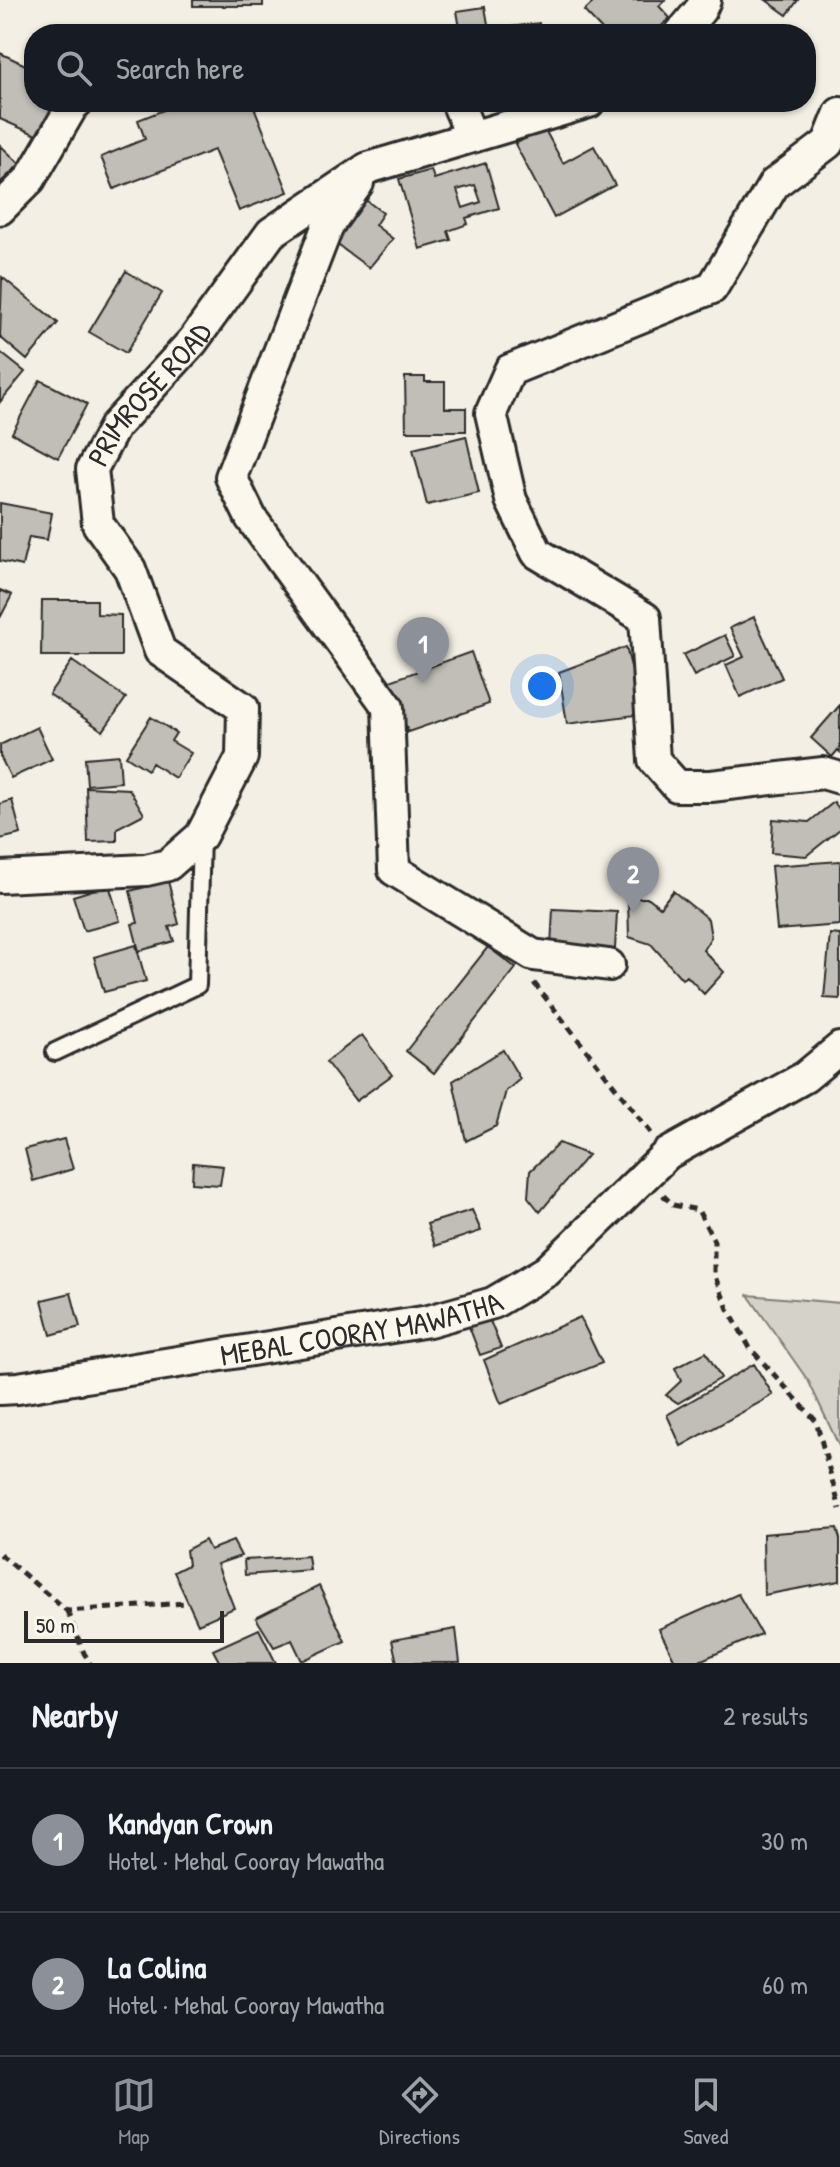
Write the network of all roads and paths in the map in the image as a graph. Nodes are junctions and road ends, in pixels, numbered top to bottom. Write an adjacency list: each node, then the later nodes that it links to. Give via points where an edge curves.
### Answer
1 (705, 0): 2 (street)
2 (688, 24)
3 (69, 112): 9 (street, via 30,179)
4 (461, 112): 7 (street)
5 (556, 112): 7 (street, PRIMROSE ROAD)
6 (840, 113): 10 (street, via 828,143 774,184 712,288 510,370 491,413 511,500 537,553 645,618 654,760 677,786 823,773)
7 (472, 137): 8 (street, PRIMROSE ROAD)
8 (368, 168): 11 (street, PRIMROSE ROAD, via 271,233 193,341 115,426 92,469 98,524 130,569 160,651 243,708 242,757); 13 (street, via 328,225 231,477 251,518 388,707 394,870)
9 (0, 209)
10 (840, 778)
11 (201, 836): 12 (street, PRIMROSE ROAD, via 168,865 146,870); 16 (lane, via 197,985)
12 (0, 877)
13 (533, 955): 14 (street); 17 (path, via 534,983)
14 (609, 965)
15 (840, 1048): 17 (street, MEBAL COORAY MAWATHA, via 805,1077)
16 (55, 1052)
17 (667, 1154): 18 (street, MEBAL COORAY MAWATHA, via 547,1271 493,1303 429,1321); 19 (path, via 660,1191 673,1205 698,1210 714,1241 714,1274 728,1309 750,1348 816,1421)
18 (0, 1389)
19 (840, 1509)
20 (0, 1554): 22 (path)
21 (185, 1603): 22 (path)
22 (67, 1611): 23 (path)
23 (90, 1663)

